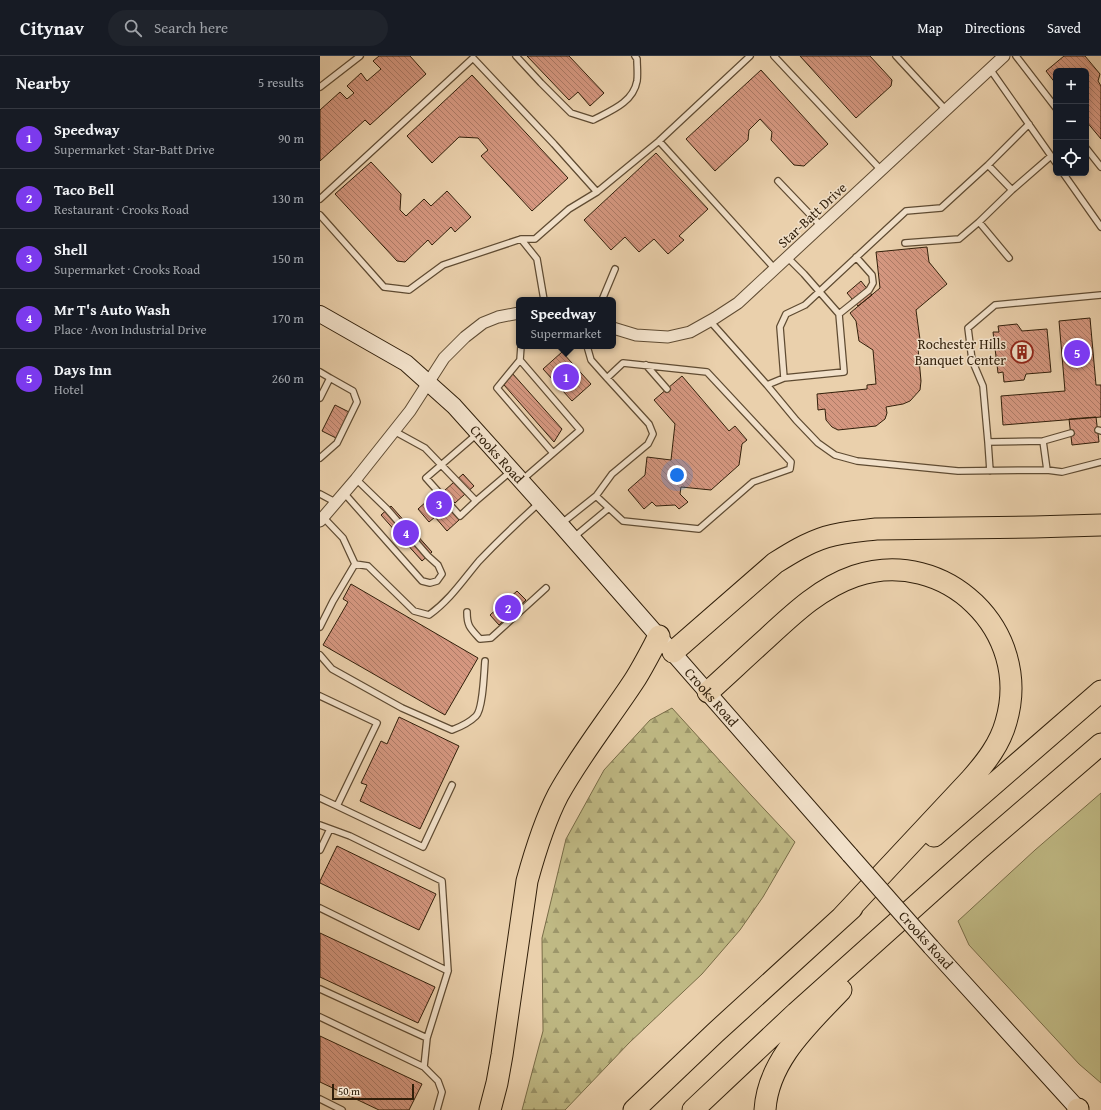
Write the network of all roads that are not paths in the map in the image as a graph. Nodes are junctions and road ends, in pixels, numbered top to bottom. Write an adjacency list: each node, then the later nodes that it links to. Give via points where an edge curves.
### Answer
1 (360, 56): 10 (lane)
2 (516, 56): 3 (lane, via 571,114 593,120 620,106 632,93 637,81)
3 (635, 56)
4 (750, 56): 14 (lane)
5 (774, 56): 20 (lane)
6 (896, 56): 12 (lane)
7 (1004, 56): 9 (street, Star-Batt Drive)
8 (1016, 56): 11 (lane)
9 (990, 69): 12 (street, Star-Batt Drive); 13 (lane)
10 (320, 87)
11 (1053, 104)
12 (946, 110): 20 (street, Star-Batt Drive)
13 (1029, 124): 16 (lane); 18 (lane)
14 (659, 141): 24 (lane); 36 (lane)
15 (1089, 152): 19 (lane)
16 (1051, 156): 17 (lane); 23 (lane)
17 (1053, 159)
18 (988, 165): 23 (lane); 32 (lane, via 941,208 906,211)
19 (1101, 167)
20 (881, 170): 28 (street, Star-Batt Drive)
21 (1065, 176): 29 (lane)
22 (778, 181): 28 (lane)
23 (1012, 190): 27 (lane)
24 (597, 192): 25 (lane, via 473,58); 30 (lane, via 569,209 535,239)
25 (320, 199)
26 (320, 215): 30 (lane, via 384,287 409,290 443,265)
27 (979, 222): 31 (lane, via 959,239); 34 (lane)
28 (821, 226): 33 (street, Star-Batt Drive)
29 (1101, 227)
30 (522, 239): 39 (lane, via 537,259)
31 (905, 243)
32 (856, 257): 37 (lane); 42 (lane, via 872,274 873,283)
33 (788, 258): 36 (street, Star-Batt Drive); 37 (lane)
34 (1009, 258)
35 (615, 269): 40 (lane)
36 (775, 269): 44 (street, Star-Batt Drive, via 738,303)
37 (820, 291): 42 (lane); 53 (lane, via 805,305 786,314 780,327)
38 (1101, 295): 62 (lane, via 995,305 968,328 972,360 983,386)
39 (543, 297)
40 (603, 297)
41 (516, 314): 54 (street, via 483,323 465,337 444,358)
42 (839, 314): 53 (lane, via 844,372)
43 (324, 318): 54 (main road, Crooks Road, via 406,364)
44 (710, 321): 45 (street, Star-Batt Drive, via 690,332 668,337 636,335); 55 (lane)
45 (616, 329)
46 (521, 349): 48 (lane)
47 (588, 349): 52 (lane, via 591,360)
48 (520, 360): 63 (lane, via 496,388); 63 (lane, via 580,430)
49 (646, 365): 52 (lane, via 623,363); 56 (lane); 77 (lane, via 707,372 791,462 790,469 753,482 699,528 623,521)
50 (320, 372): 51 (lane)
51 (330, 378): 57 (lane); 64 (lane, via 353,391 357,402 337,443)
52 (607, 378): 73 (lane, via 649,424 653,434 648,444 612,474)
53 (784, 378): 55 (lane)
54 (428, 384): 58 (street); 59 (main road, Crooks Road, via 454,406)
55 (766, 385): 68 (lane, via 818,443 835,455 857,462)
56 (667, 389)
57 (320, 398)
58 (394, 431): 66 (lane, via 425,448); 70 (street)
59 (478, 433): 66 (lane); 69 (main road, Crooks Road)
60 (1071, 433): 61 (lane)
61 (1043, 441): 62 (lane); 67 (lane)
62 (988, 442): 68 (lane)
63 (553, 453): 69 (lane)
64 (320, 458)
65 (1101, 462): 67 (lane, via 1062,472)
66 (442, 464): 74 (lane); 74 (lane, via 426,478 460,516)
67 (1047, 470): 68 (lane)
68 (990, 471)
69 (517, 475): 74 (lane); 75 (main road, Crooks Road)
70 (356, 479): 71 (street); 71 (lane, via 438,565 442,574 436,582 422,581)
71 (344, 493): 76 (street)
72 (320, 494): 76 (lane)
73 (596, 496): 77 (lane); 79 (lane)
74 (476, 501)
75 (540, 501): 79 (main road, Crooks Road); 82 (lane, via 486,554 452,595 429,615 414,611 368,566)
76 (336, 502): 78 (street)
77 (609, 508): 81 (lane)
78 (322, 519): 82 (lane, via 343,538)
79 (560, 524): 81 (main road, Crooks Road)
80 (1101, 525): 87 (highway, via 876,529 825,537 775,563)
81 (573, 538): 86 (main road, Crooks Road)
82 (355, 564): 85 (lane)
83 (546, 588): 84 (lane, via 491,638 480,639 467,622)
84 (467, 612)
85 (320, 627)
86 (659, 636): 87 (main road, Crooks Road); 111 (highway, via 634,680 557,797 532,861 502,1055)
87 (673, 652): 91 (main road, Crooks Road)
88 (320, 655): 89 (lane, via 332,669 402,708 452,730 477,716)
89 (485, 662)
90 (1101, 691): 102 (highway)
91 (708, 692): 102 (highway, via 813,598 841,582 870,572 901,570 930,576 956,588 989,620 1007,659 1010,682 1006,723 994,750 971,779); 115 (main road, Crooks Road, bridge, via 931,947)
92 (320, 696): 96 (lane, via 376,724)
93 (1101, 744): 100 (highway)
94 (452, 785): 96 (lane, via 423,847)
95 (320, 798): 96 (lane)
96 (337, 806)
97 (320, 825): 98 (lane)
98 (330, 829): 99 (lane); 103 (lane, via 350,836 442,881)
99 (320, 850)
100 (926, 896): 113 (highway); 114 (highway, via 795,1040 784,1055 771,1082)
101 (320, 908): 103 (lane)
102 (842, 917): 112 (highway)
103 (448, 971): 106 (lane)
104 (320, 989): 106 (lane)
105 (320, 1017): 107 (lane)
106 (427, 1038): 107 (lane)
107 (424, 1068): 110 (lane, via 438,1081 442,1092)
108 (320, 1099): 109 (lane)
109 (342, 1110)
110 (437, 1110)
111 (490, 1110)
112 (634, 1110)
113 (693, 1110)
114 (765, 1110)
115 (1078, 1110)

